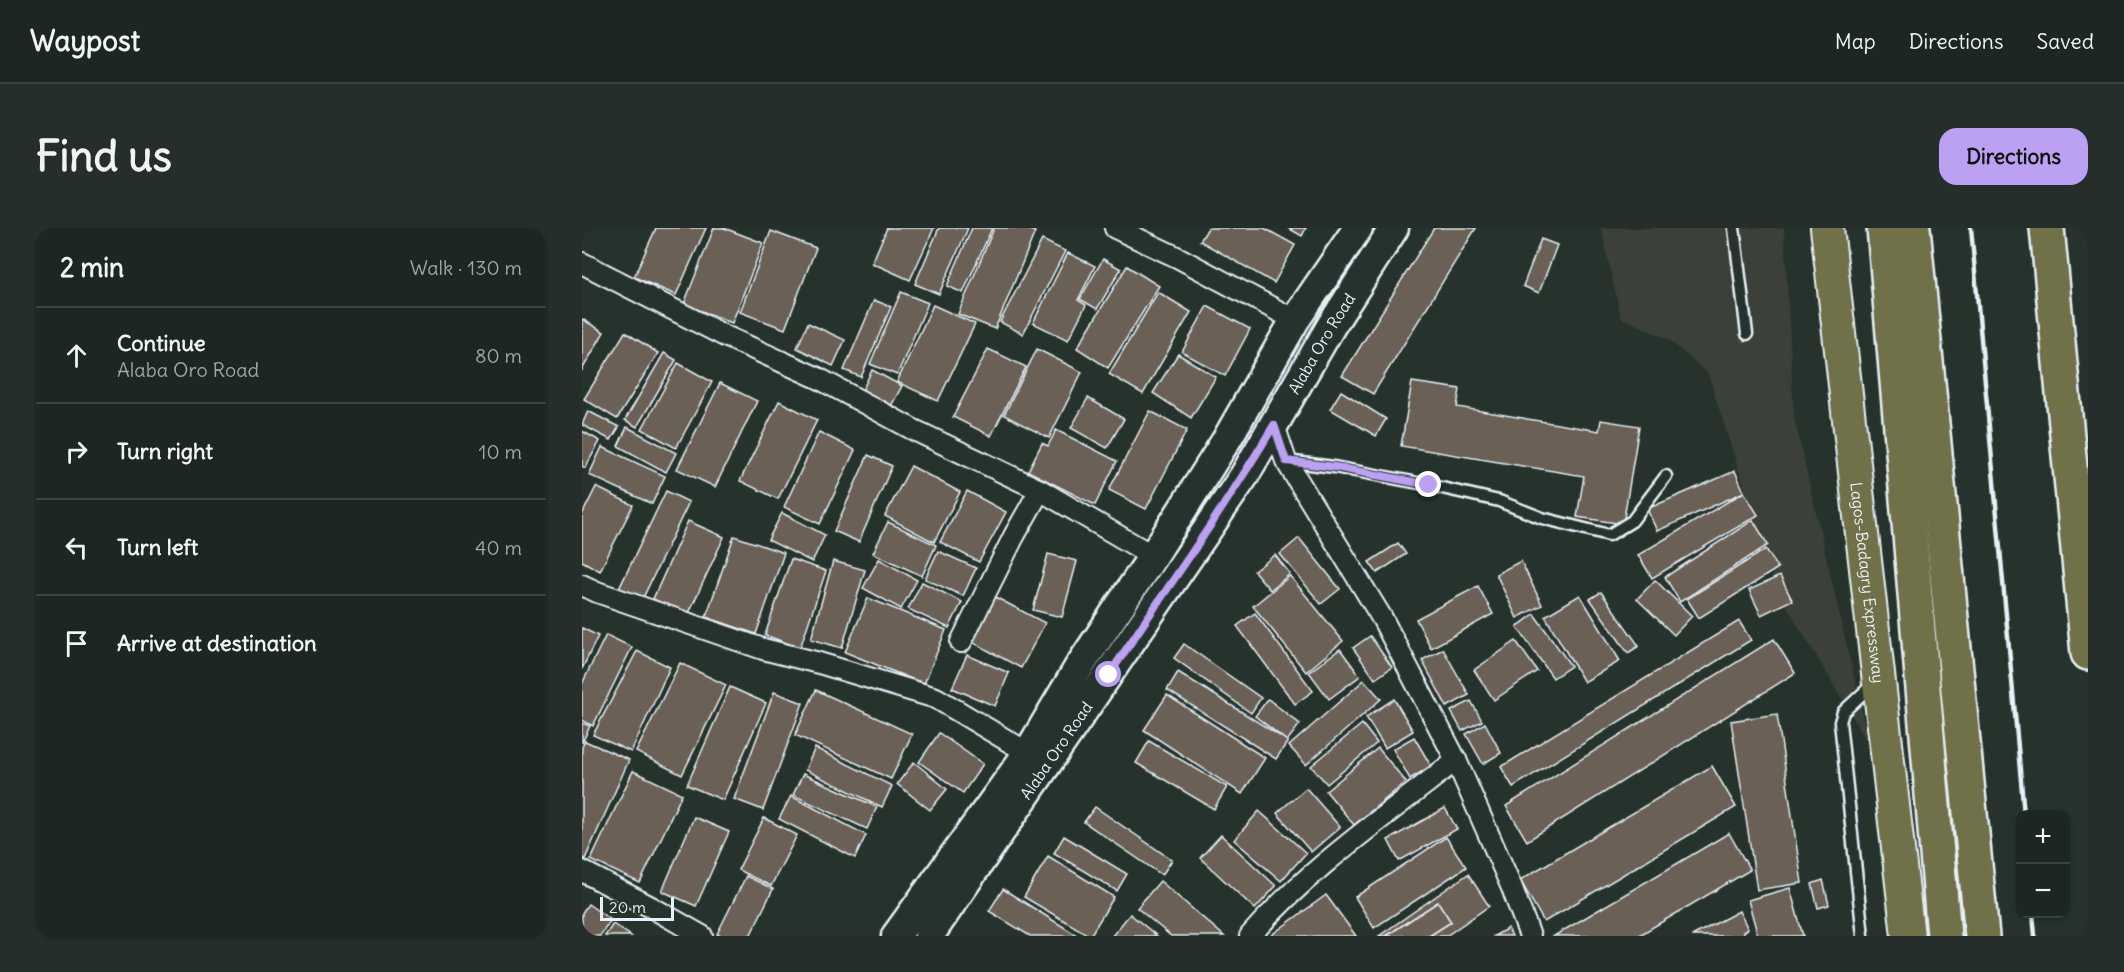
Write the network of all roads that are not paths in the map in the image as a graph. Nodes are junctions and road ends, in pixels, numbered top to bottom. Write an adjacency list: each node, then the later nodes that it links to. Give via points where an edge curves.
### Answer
1 (1115, 228): 10 (street)
2 (1358, 228): 10 (main road, Alaba Oro Road)
3 (1394, 228): 12 (main road, Alaba Oro Road)
4 (1734, 228): 11 (lane)
5 (1827, 228): 20 (main road, Lagos-Badagry Expressway)
6 (1884, 228): 31 (highway)
7 (1913, 228): 32 (highway)
8 (2047, 228): 19 (highway)
9 (582, 263): 15 (street)
10 (1295, 320): 16 (main road, Alaba Oro Road, via 1251,400)
11 (1747, 334)
12 (1274, 425): 13 (street); 26 (main road, Alaba Oro Road, via 1244,476)
13 (1286, 461): 14 (lane, via 1429,485 1610,535 1632,521); 22 (street, via 1382,618)
14 (1666, 476)
15 (1040, 490): 16 (street); 18 (street)
16 (1153, 556): 21 (main road, Alaba Oro Road, via 1079,667)
17 (582, 585): 21 (street, via 763,649 936,698)
18 (961, 642)
19 (2088, 653)
20 (1878, 678): 29 (lane, via 1843,712 1840,722); 30 (main road, Lagos-Badagry Expressway)
21 (1028, 753): 25 (main road, Alaba Oro Road)
22 (1456, 760): 27 (street, via 1325,864 1274,908); 28 (street)
23 (582, 871): 24 (street)
24 (702, 936)
25 (896, 936)
26 (929, 936)
27 (1250, 936)
28 (1530, 936)
29 (1863, 936)
30 (1908, 936)
31 (1944, 936)
32 (1982, 936)

